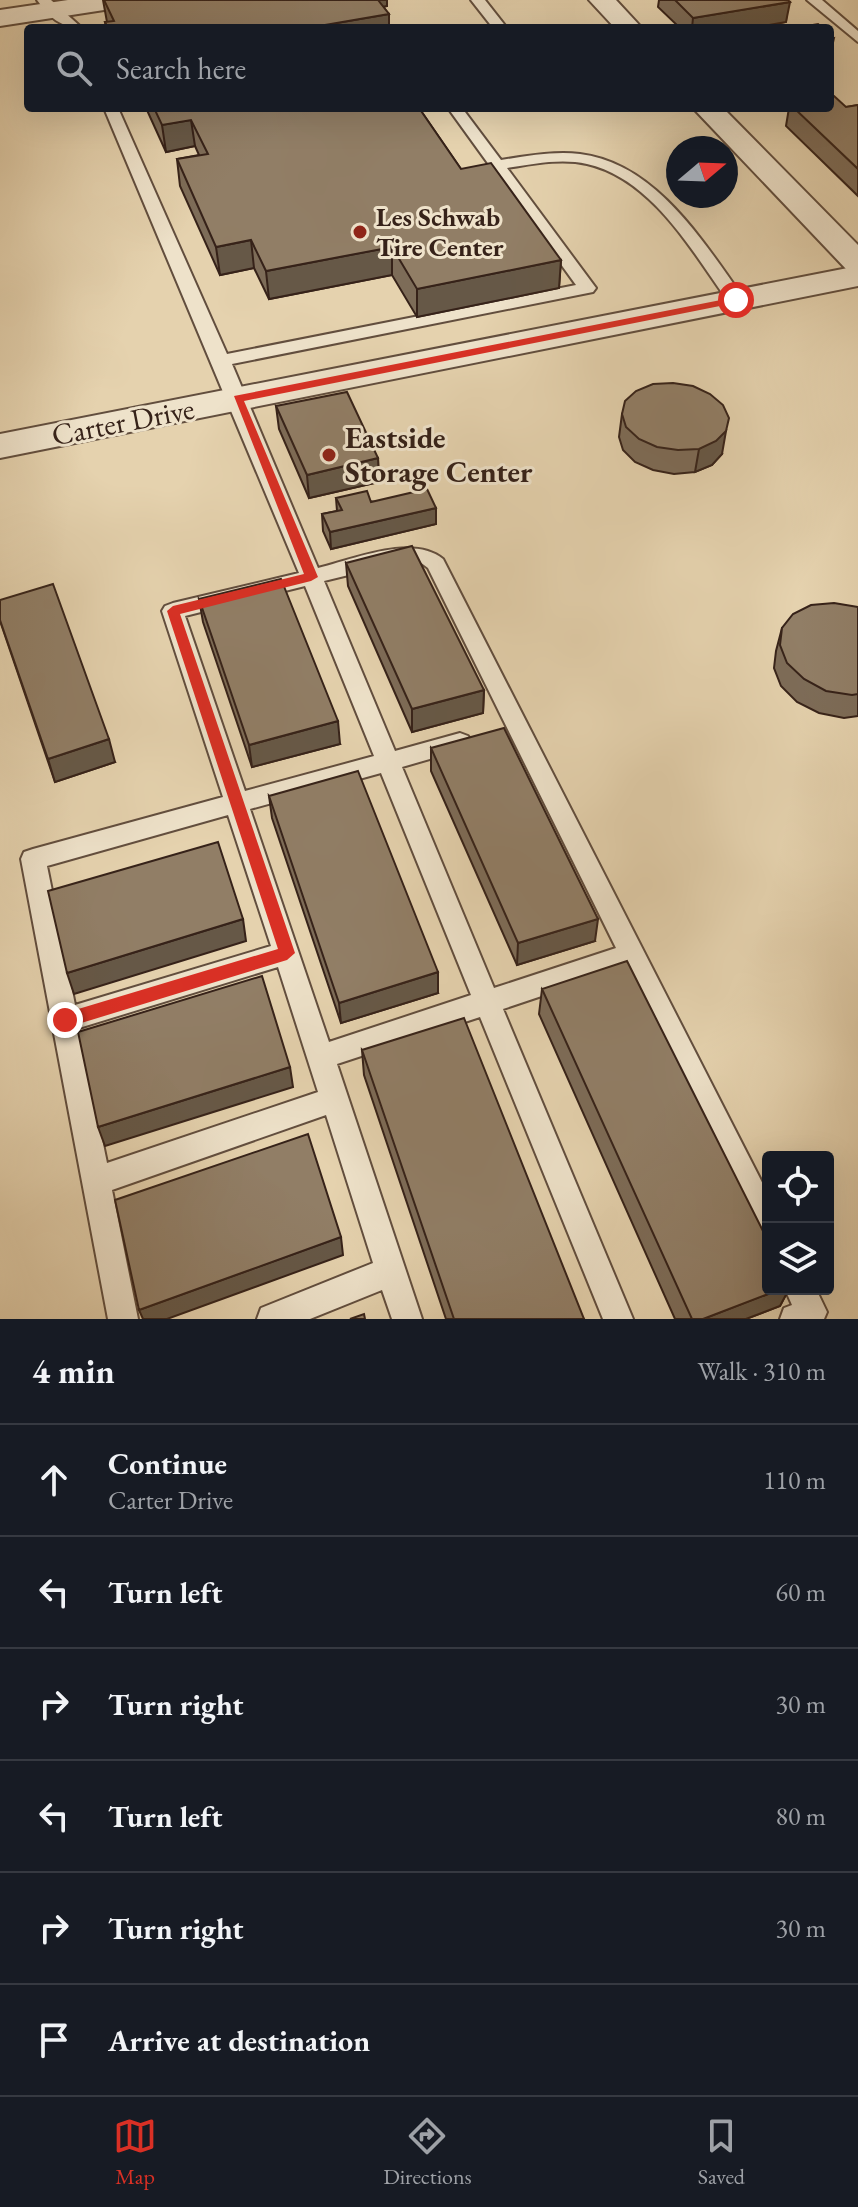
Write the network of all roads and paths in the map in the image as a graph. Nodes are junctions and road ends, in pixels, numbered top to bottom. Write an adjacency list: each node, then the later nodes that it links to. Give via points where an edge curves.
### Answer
1 (117, 0): 5 (street)
2 (478, 0): 8 (lane)
3 (602, 0): 9 (street)
4 (814, 0): 10 (lane)
5 (47, 5): 6 (street); 7 (lane)
6 (0, 18)
7 (70, 24)
8 (497, 24)
9 (625, 24)
10 (858, 38)
11 (113, 112): 18 (lane)
12 (458, 112): 14 (lane)
13 (711, 112): 15 (street)
14 (497, 165): 17 (lane, via 550,157 593,161 627,175 660,203); 18 (lane, via 587,288)
15 (858, 263)
16 (858, 276): 17 (street, Carter Drive)
17 (736, 300): 19 (street, Carter Drive)
18 (221, 361): 19 (lane)
19 (238, 399): 20 (street, Carter Drive); 21 (lane)
20 (0, 446)
21 (311, 577): 22 (lane, via 406,554 425,555 436,564); 23 (lane); 24 (lane, via 173,611)
22 (518, 726): 23 (lane); 26 (lane)
23 (387, 761): 24 (lane); 27 (lane)
24 (238, 803): 25 (lane); 28 (lane, via 33,859)
25 (287, 953): 28 (lane); 29 (lane)
26 (633, 954): 27 (lane); 32 (lane)
27 (487, 1002): 29 (lane); 38 (lane)
28 (65, 1020): 31 (lane)
29 (321, 1057): 30 (lane)
30 (335, 1099): 31 (lane); 33 (lane)
31 (96, 1181): 35 (lane)
32 (767, 1223)
33 (391, 1271): 36 (lane); 37 (lane)
34 (803, 1295): 39 (lane, via 812,1312)
35 (123, 1319)
36 (272, 1319)
37 (407, 1319)
38 (618, 1319)
39 (795, 1319)

